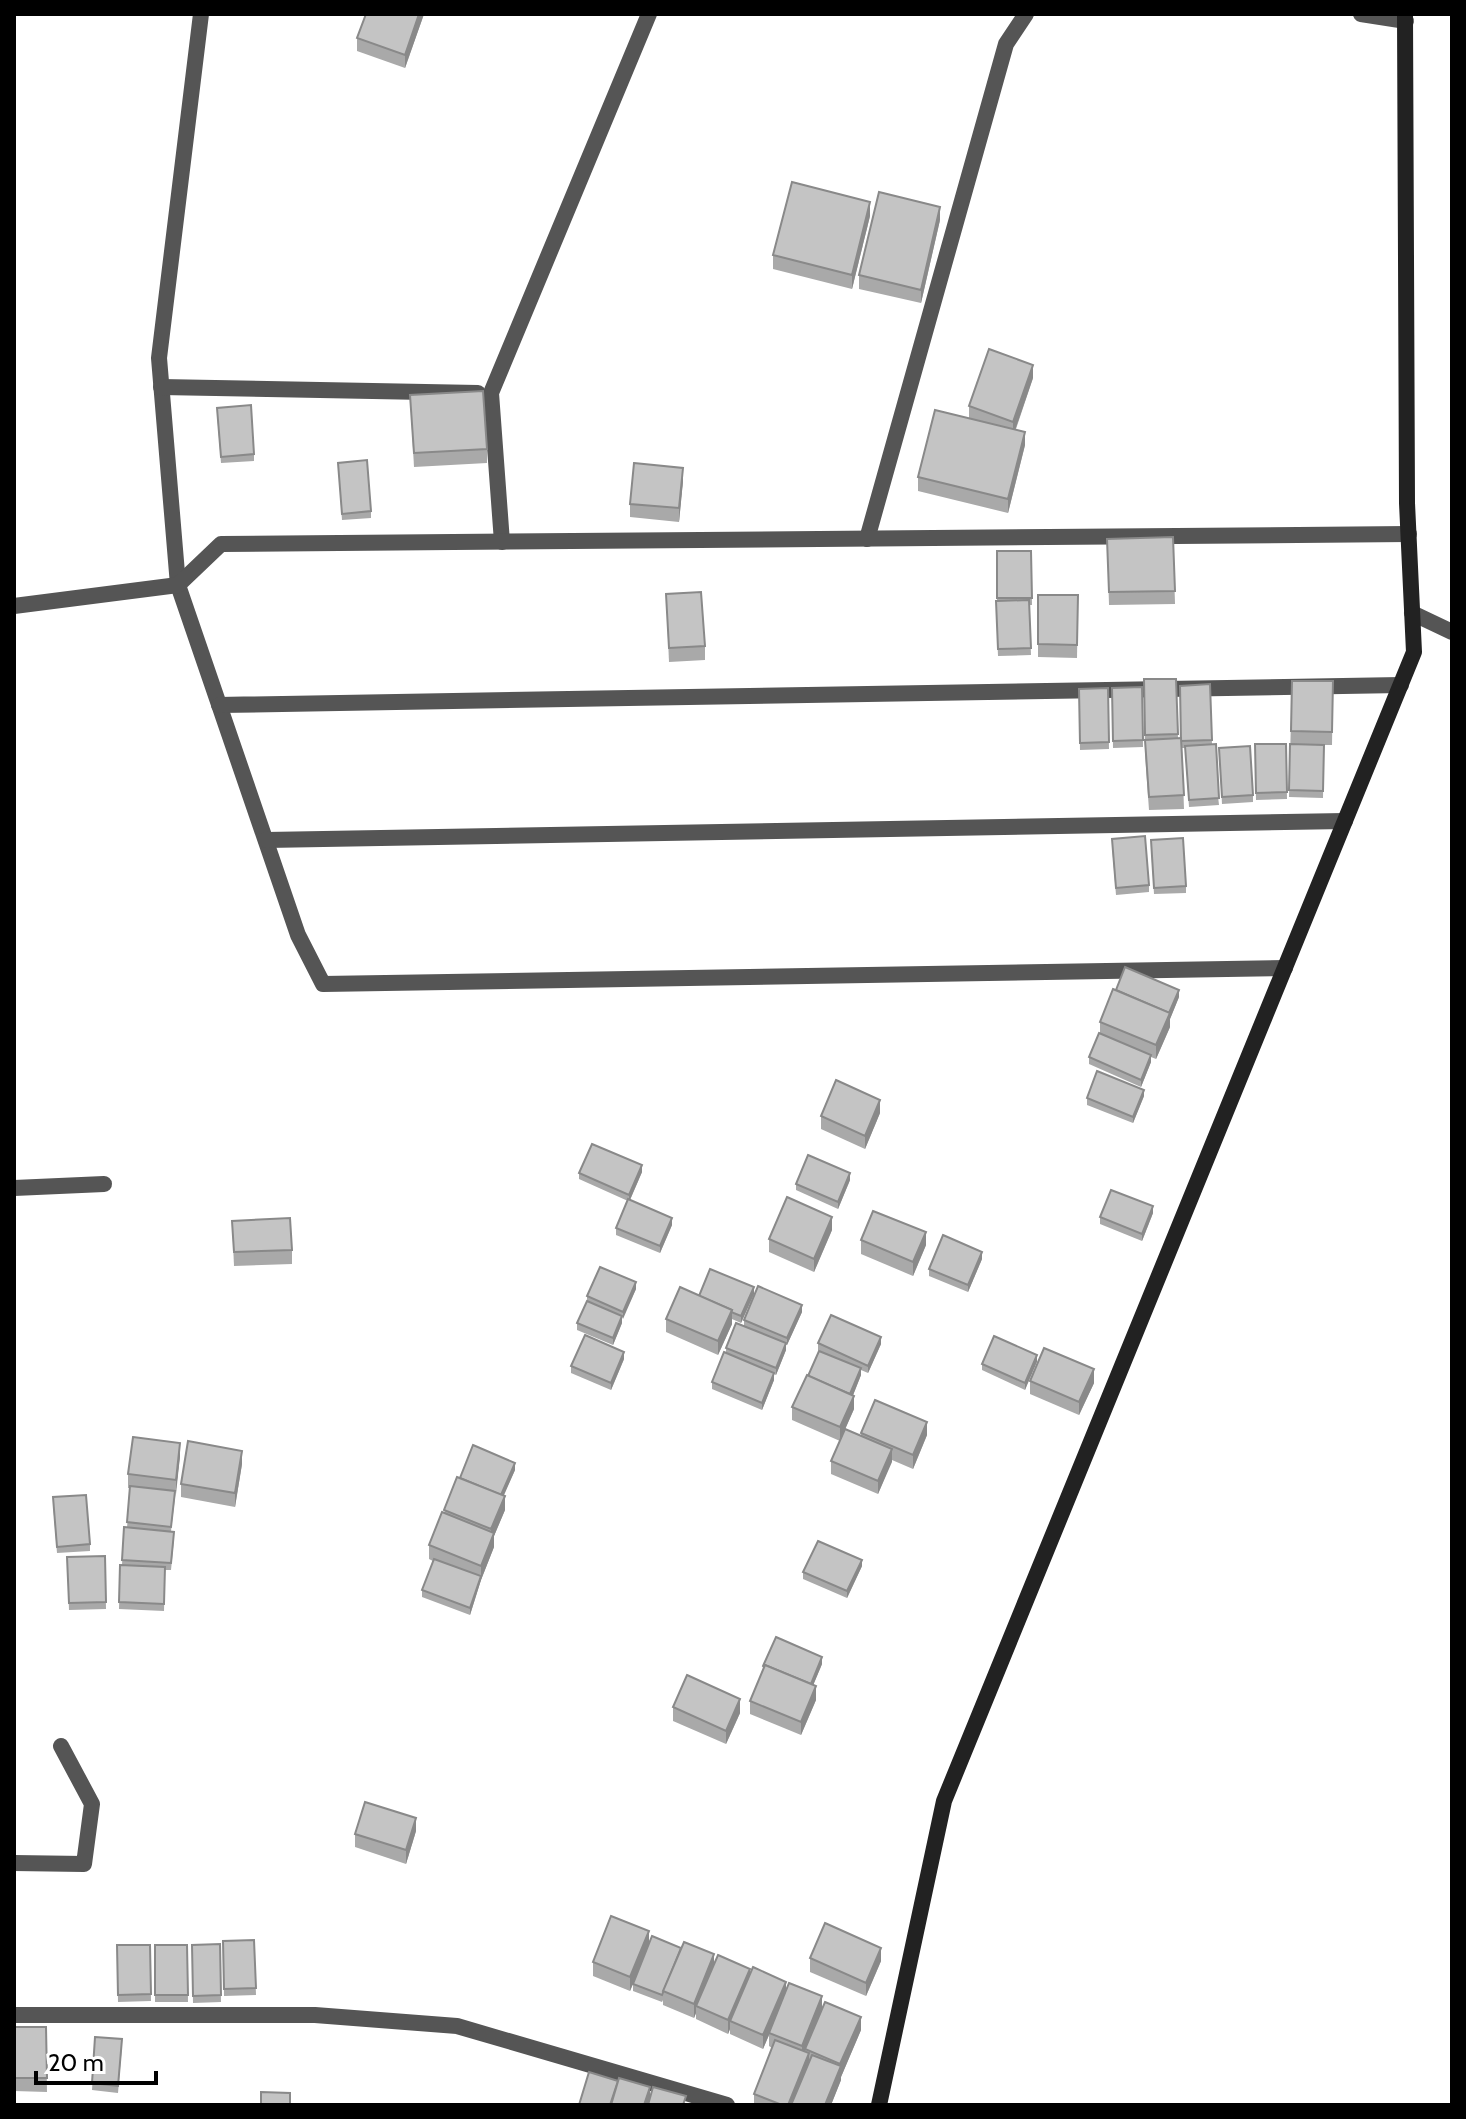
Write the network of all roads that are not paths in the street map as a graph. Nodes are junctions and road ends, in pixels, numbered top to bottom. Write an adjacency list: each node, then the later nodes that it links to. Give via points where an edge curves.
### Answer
1 (201, 14): 6 (street, via 159,358)
2 (649, 14): 7 (street)
3 (1026, 14): 9 (street, via 1006,44)
4 (1361, 14): 5 (street)
5 (1405, 17): 8 (street)
6 (161, 387): 7 (street); 11 (street)
7 (491, 393): 10 (street)
8 (1409, 534): 9 (street); 13 (street)
9 (867, 539): 10 (street)
10 (502, 542): 11 (street, via 221,544)
11 (178, 585): 12 (street); 16 (street)
12 (14, 606)
13 (1412, 613): 14 (street); 15 (street, via 1414,652)
14 (1452, 632)
15 (1401, 685): 16 (street); 17 (street)
16 (219, 705): 18 (street)
17 (1345, 821): 18 (street); 19 (street)
18 (266, 840): 19 (street, via 298,935 323,984)
19 (1285, 968): 26 (street, via 944,1801)
20 (104, 1184): 21 (street)
21 (14, 1188)
22 (61, 1746): 23 (street, via 92,1804 84,1864)
23 (14, 1863)
24 (14, 2015): 25 (street, via 315,2015 457,2026)
25 (727, 2105)
26 (879, 2105)

